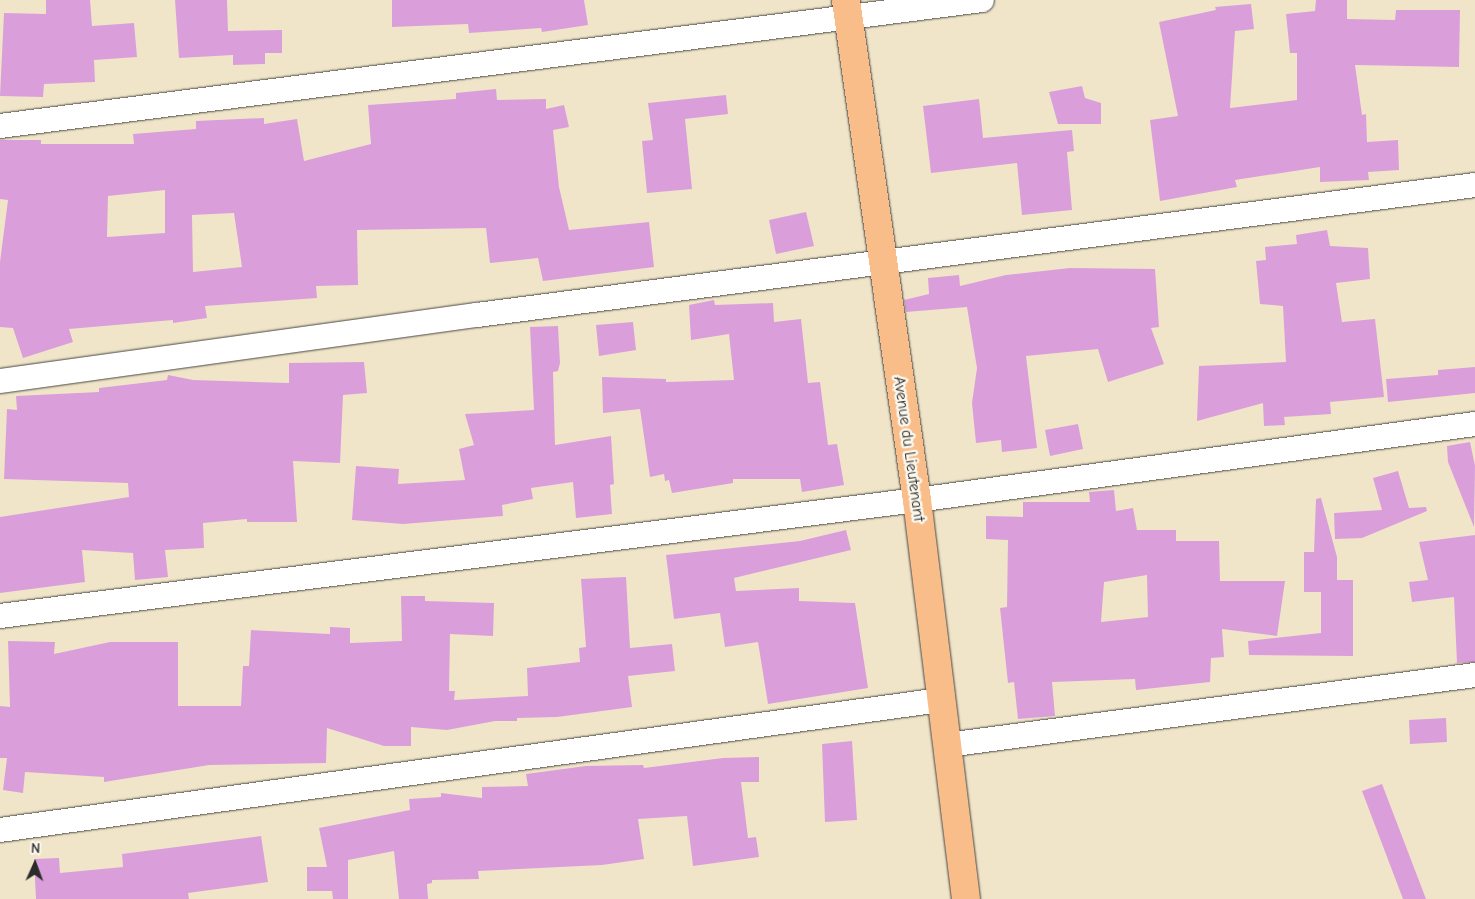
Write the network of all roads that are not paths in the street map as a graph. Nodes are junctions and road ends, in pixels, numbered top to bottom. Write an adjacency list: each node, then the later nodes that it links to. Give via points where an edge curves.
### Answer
1 (982, 0): 2 (street)
2 (847, 9): 3 (street); 5 (main road, Avenue du Lieutenant)
3 (0, 126)
4 (1475, 185): 5 (street)
5 (882, 262): 6 (street); 8 (main road, Avenue du Lieutenant)
6 (0, 381)
7 (1475, 424): 8 (street)
8 (917, 500): 9 (street); 11 (main road, Avenue du Lieutenant)
9 (0, 616)
10 (1475, 675): 12 (street)
11 (941, 700): 12 (main road, Avenue du Lieutenant); 13 (street)
12 (948, 745): 14 (main road, Avenue du Lieutenant)
13 (0, 830)
14 (966, 899)

